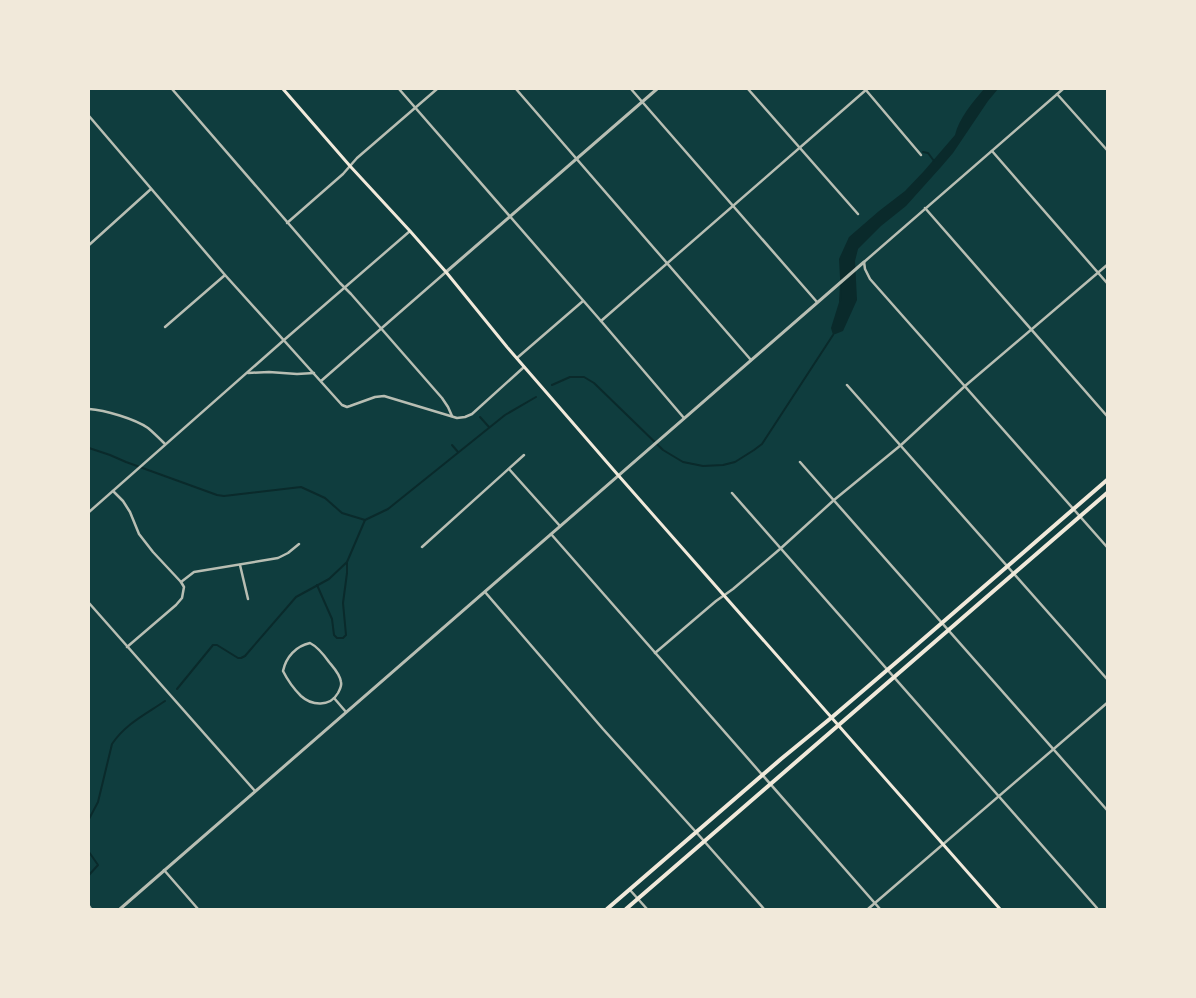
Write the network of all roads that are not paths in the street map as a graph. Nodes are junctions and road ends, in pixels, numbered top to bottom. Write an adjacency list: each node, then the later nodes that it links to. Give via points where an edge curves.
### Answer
1 (172, 89): 26 (street)
2 (283, 89): 20 (main road)
3 (399, 89): 13 (street)
4 (437, 89): 13 (street)
5 (516, 89): 19 (street)
6 (631, 89): 12 (street)
7 (657, 89): 12 (street)
8 (748, 89): 15 (street)
9 (865, 89): 15 (street); 18 (street)
10 (1063, 89): 11 (street)
11 (1057, 94): 16 (street); 17 (street)
12 (642, 101): 19 (street); 22 (street)
13 (415, 108): 20 (street); 25 (street)
14 (89, 116): 21 (street)
15 (799, 148): 22 (street); 24 (street)
16 (1107, 150)
17 (992, 151): 23 (street); 33 (street)
18 (920, 155)
19 (576, 159): 25 (street); 30 (street)
20 (350, 166): 26 (street); 27 (main road)
21 (151, 189): 28 (street); 34 (street)
22 (733, 206): 30 (street); 38 (street)
23 (925, 208): 29 (street); 42 (street)
24 (858, 214)
25 (510, 216): 32 (street); 37 (street)
26 (287, 222): 36 (street)
27 (410, 231): 32 (main road); 36 (street)
28 (89, 245)
29 (864, 262): 38 (street); 51 (street, via 870,279)
30 (667, 263): 39 (street); 45 (street)
31 (1107, 265): 33 (street)
32 (446, 272): 41 (street); 44 (main road)
33 (1098, 273): 35 (street); 42 (street)
34 (225, 275): 40 (street); 43 (street)
35 (1107, 283)
36 (345, 288): 41 (street); 43 (street)
37 (583, 301): 39 (street); 44 (street)
38 (817, 302): 45 (street)
39 (601, 320): 55 (street)
40 (166, 327)
41 (382, 328): 49 (street); 53 (street, via 442,398)
42 (1032, 330): 51 (street); 54 (street)
43 (284, 340): 47 (street); 48 (street)
44 (517, 358): 46 (main road)
45 (751, 360): 55 (street)
46 (524, 367): 53 (street, via 472,414 463,418); 61 (main road)
47 (246, 374): 48 (street); 56 (street)
48 (314, 374): 49 (street)
49 (321, 381): 53 (street, via 344,406 384,396)
50 (847, 385): 57 (street)
51 (965, 386): 57 (street); 67 (street)
52 (89, 409): 56 (street, via 138,422)
53 (452, 416)
54 (1107, 416)
55 (684, 418): 61 (street)
56 (165, 444): 63 (street)
57 (901, 445): 66 (street); 77 (street)
58 (524, 455): 60 (street)
59 (800, 462): 66 (street)
60 (509, 469): 70 (street); 73 (street)
61 (618, 475): 70 (street); 81 (main road)
62 (1107, 480): 67 (main road)
63 (112, 490): 68 (street); 79 (street, via 130,512 139,534 152,552)
64 (732, 493): 75 (street)
65 (1107, 493): 69 (main road)
66 (834, 500): 75 (street); 84 (street)
67 (1074, 509): 69 (street); 77 (main road)
68 (89, 512)
69 (1080, 516): 74 (street); 78 (main road)
70 (560, 526): 71 (street)
71 (551, 534): 80 (street); 87 (street)
72 (299, 544): 76 (street, via 278,558)
73 (422, 547)
74 (1107, 547)
75 (780, 549): 81 (street); 88 (street)
76 (240, 565): 79 (street, via 194,572); 82 (street)
77 (1007, 566): 78 (street); 84 (main road)
78 (1014, 574): 85 (main road); 90 (street)
79 (181, 582): 86 (street, via 184,587 182,598)
80 (484, 592): 93 (street); 102 (street)
81 (724, 595): 87 (street); 94 (main road)
82 (248, 599)
83 (89, 603): 86 (street)
84 (942, 623): 85 (street); 88 (main road)
85 (949, 630): 89 (main road); 96 (street)
86 (127, 647): 99 (street)
87 (655, 653): 97 (street)
88 (887, 670): 89 (street); 94 (main road)
89 (894, 678): 95 (main road); 100 (street)
90 (1107, 680)
91 (334, 698): 91 (street, via 342,684 316,646 310,642 289,656 283,670 302,696 318,704); 93 (street)
92 (1107, 702): 96 (street)
93 (346, 712): 99 (street)
94 (832, 718): 95 (main road); 97 (main road)
95 (838, 726): 98 (main road); 104 (main road)
96 (1054, 750): 100 (street); 101 (street)
97 (762, 775): 98 (street); 102 (main road)
98 (770, 785): 103 (main road); 108 (street)
99 (255, 792): 105 (street)
100 (998, 796): 104 (street); 110 (street)
101 (1107, 810)
102 (696, 832): 103 (street); 106 (main road)
103 (705, 842): 107 (main road); 117 (street)
104 (943, 845): 108 (street); 120 (main road)
105 (164, 870): 112 (street); 113 (street)
106 (630, 890): 107 (street); 114 (main road)
107 (638, 899): 115 (main road); 116 (street)
108 (875, 903): 118 (street); 119 (street)
109 (89, 906): 111 (street)
110 (1097, 908)
111 (91, 909)
112 (120, 909)
113 (198, 909)
114 (607, 909)
115 (626, 909)
116 (647, 909)
117 (764, 909)
118 (868, 909)
119 (880, 909)
120 (1000, 909)

